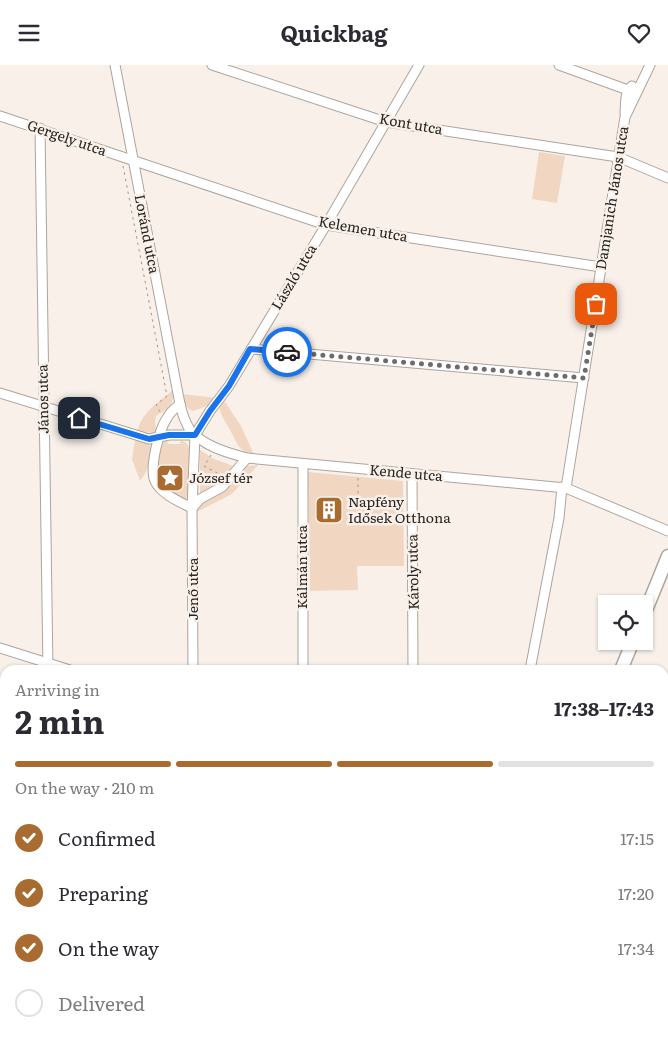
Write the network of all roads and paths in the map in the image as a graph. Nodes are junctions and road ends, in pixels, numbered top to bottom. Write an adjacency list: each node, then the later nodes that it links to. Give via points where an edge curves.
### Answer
1 (116, 65): 13 (street, Loránd utca)
2 (212, 65): 10 (street, Kont utca)
3 (419, 65): 10 (street, László utca)
4 (559, 65): 7 (street)
5 (650, 65): 6 (street, Damjanich János utca)
6 (642, 81): 7 (street); 9 (street, Damjanich János utca)
7 (628, 90): 9 (street, Damjanich János utca)
8 (0, 116): 11 (street, Gergely utca)
9 (625, 117): 12 (street, Damjanich János utca)
10 (386, 122): 12 (street, Kont utca); 16 (street, László utca)
11 (40, 128): 13 (street, Gergely utca); 23 (street, János utca)
12 (618, 157): 15 (street, Kont utca); 17 (street, Damjanich János utca)
13 (133, 160): 16 (street, Kelemen utca); 21 (street, Loránd utca)
14 (123, 164): 22 (path, via 167,396)
15 (668, 178)
16 (326, 225): 17 (street, Kelemen utca); 18 (street, László utca)
17 (601, 267): 19 (street, Damjanich János utca)
18 (250, 349): 19 (street); 24 (street, László utca)
19 (584, 378): 32 (street, Damjanich János utca)
20 (0, 393): 23 (street)
21 (180, 404): 24 (street, via 184,419); 25 (street, via 166,418)
22 (156, 405)
23 (43, 406): 25 (street, via 132,435); 41 (street, János utca)
24 (195, 435): 25 (street); 26 (street); 33 (street)
25 (159, 438): 33 (street, via 155,482 166,493)
26 (216, 447): 27 (street); 31 (path, via 204,466 219,474)
27 (247, 458): 28 (street, Kende utca); 33 (street, via 222,487 200,499)
28 (303, 464): 29 (street, Kende utca); 43 (street, Kálmán utca)
29 (412, 474): 32 (street, Kende utca); 44 (street, Károly utca)
30 (358, 475): 34 (path)
31 (214, 482)
32 (564, 487): 35 (street, Kende utca); 45 (street, Damjanich János utca)
33 (192, 508): 42 (street, Jenő utca)
34 (358, 526)
35 (668, 531)
36 (668, 556): 37 (street)
37 (652, 595)
38 (0, 647): 40 (street)
39 (629, 650): 46 (street)
40 (43, 665)
41 (48, 665)
42 (193, 665)
43 (303, 665)
44 (414, 665)
45 (531, 665)
46 (623, 665)

